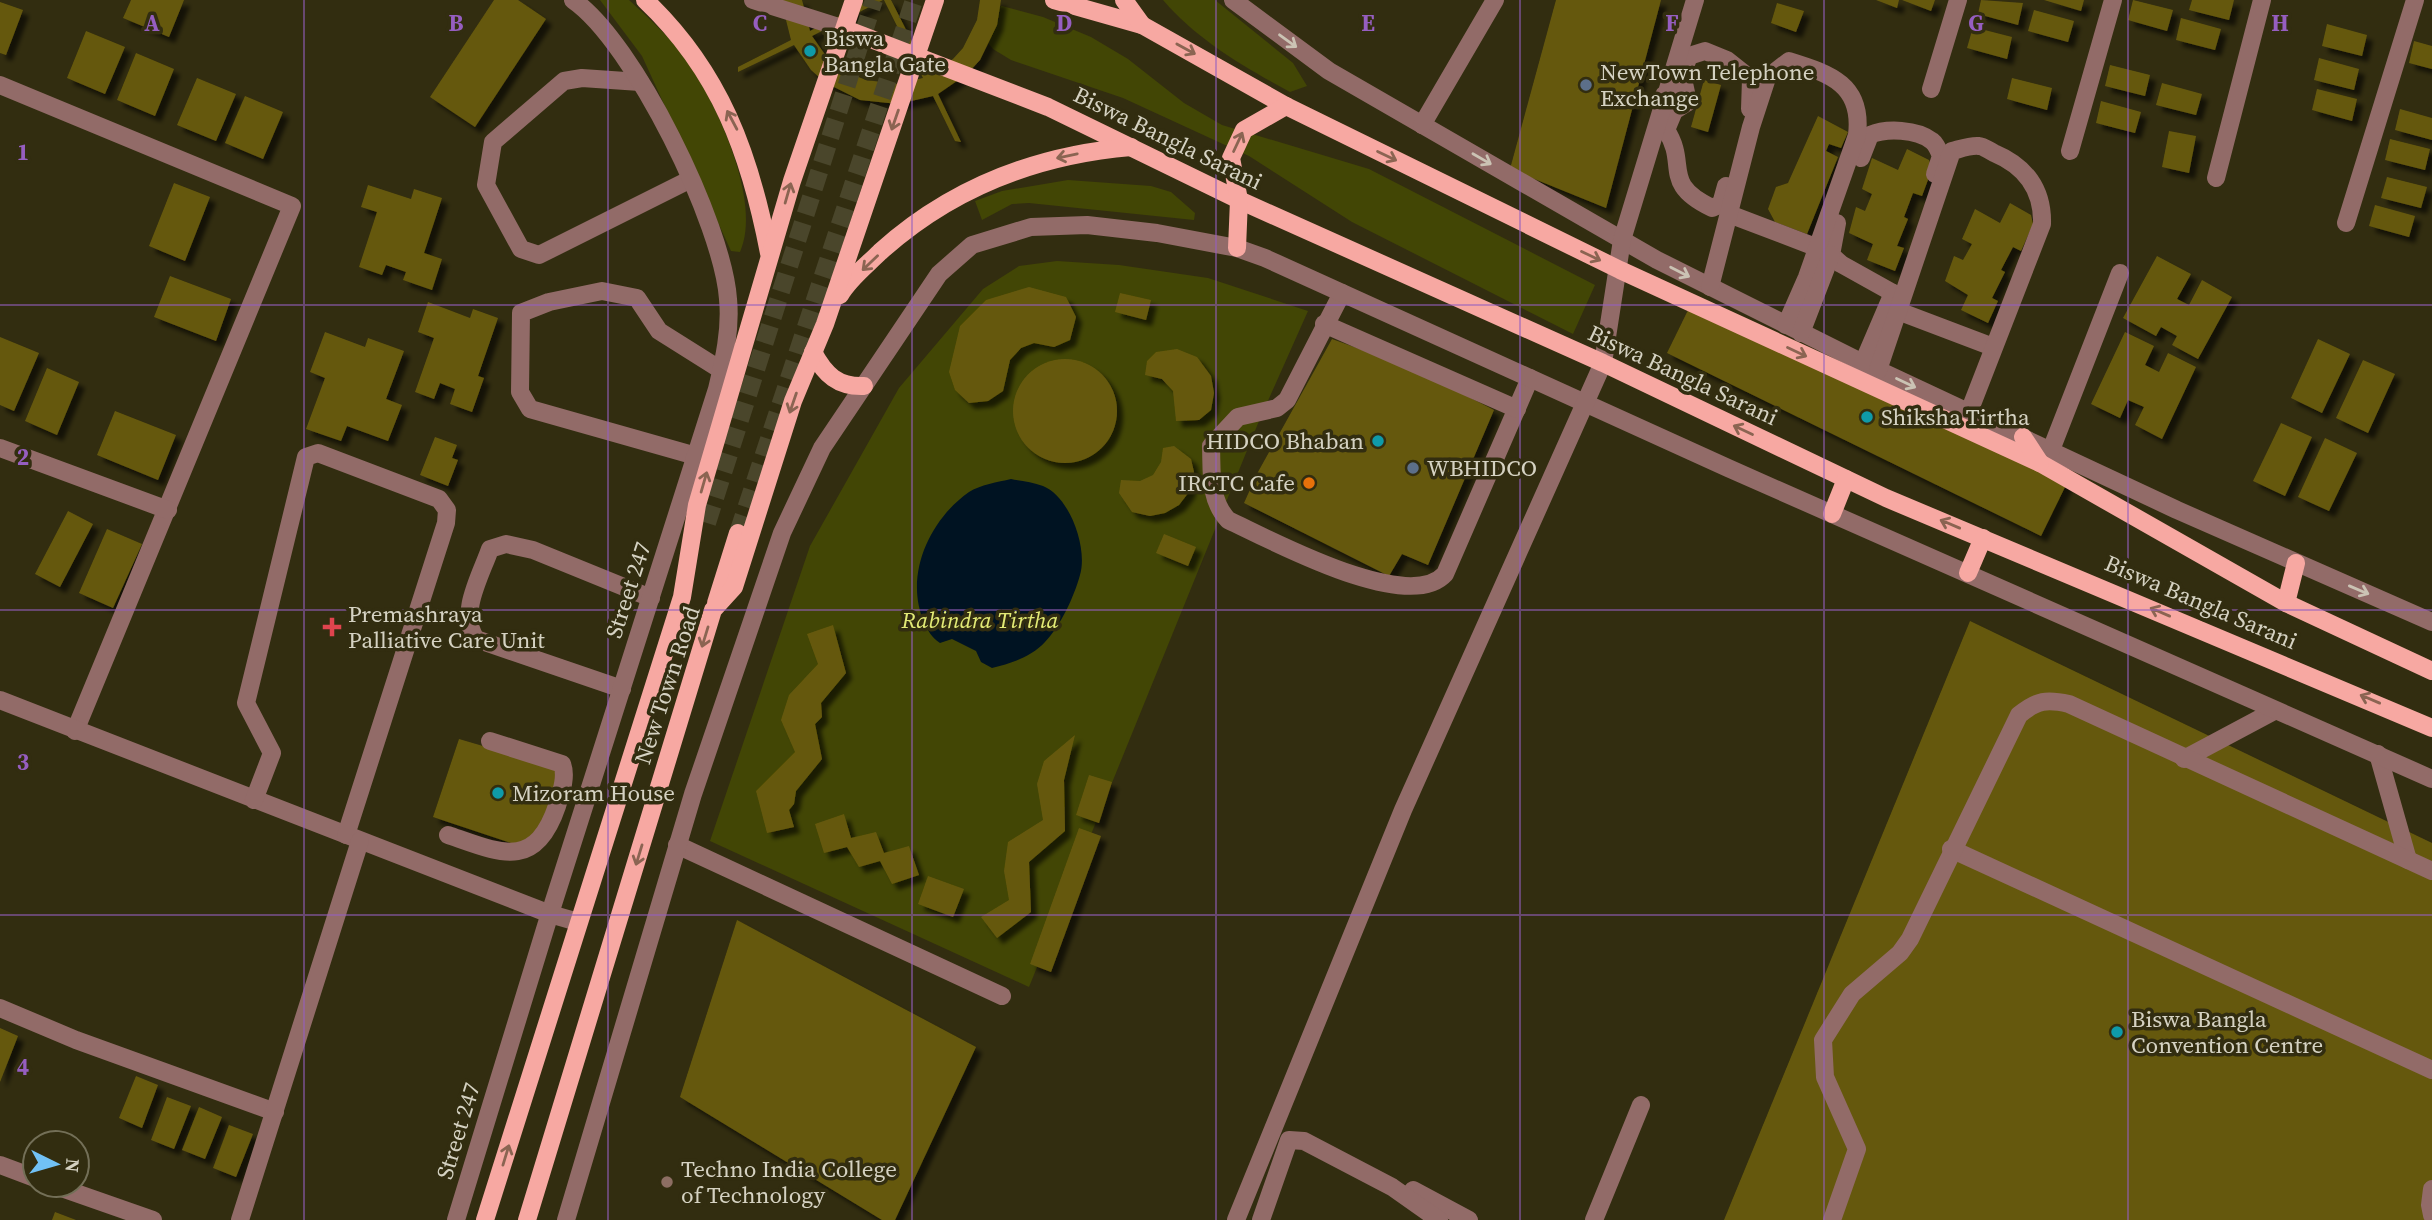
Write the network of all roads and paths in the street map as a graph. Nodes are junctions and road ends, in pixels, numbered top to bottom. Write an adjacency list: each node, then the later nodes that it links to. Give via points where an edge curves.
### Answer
1 (573, 0): 18 (street, Street 247, via 613,38)
2 (645, 0): 35 (main road, one-way to 2, via 758,193 737,131 707,74 668,22)
3 (753, 0): 16 (street)
4 (855, 0): 16 (main road)
5 (935, 0): 17 (main road, New Town Road)
6 (1054, 0): 15 (main road, Biswa Bangla Sarani)
7 (1124, 0): 15 (main road)
8 (1233, 0): 24 (street, one-way to 24, via 1329,71)
9 (1495, 0): 24 (street)
10 (1695, 0): 21 (street)
11 (1958, 0): 20 (street)
12 (2113, 0): 26 (street)
13 (2262, 0): 27 (street)
14 (2415, 0): 31 (street)
15 (1142, 25): 23 (main road, Biswa Bangla Sarani, one-way to 23)
16 (845, 29): 17 (main road, Biswa Bangla Sarani); 35 (main road, one-way to 16)
17 (917, 56): 25 (main road, Biswa Bangla Sarani, via 1048,107); 42 (main road, New Town Road, one-way to 42)
18 (640, 82): 28 (street, Street 247, via 662,117); 28 (street, via 565,81 493,142 486,185 521,249 539,255)
19 (0, 85): 60 (street, via 292,206)
20 (1930, 89)
21 (1664, 95): 22 (street); 32 (street)
22 (1688, 102): 22 (street, via 1682,74 1689,56 1705,51 1727,60 1751,79 1752,105 1721,204 1712,208 1692,198 1679,183 1675,144 1666,130 1674,111)
23 (1286, 106): 29 (main road, one-way to 23, via 1231,158 1244,130); 36 (main road, Biswa Bangla Sarani, one-way to 36)
24 (1422, 125): 32 (street, one-way to 32)
25 (1134, 147): 29 (main road, Biswa Bangla Sarani); 42 (main road, one-way to 42, via 1037,164 957,197 868,263 843,290)
26 (2070, 151)
27 (2216, 178)
28 (690, 180): 49 (street, Street 247, via 711,231 729,298)
29 (1239, 200): 33 (main road); 47 (main road, Biswa Bangla Sarani)
30 (1729, 214): 34 (street); 34 (street, via 1766,78 1789,61 1825,72 1848,91 1860,114); 38 (street)
31 (2346, 223)
32 (1622, 240): 36 (street); 38 (street, one-way to 38)
33 (1237, 248): 39 (street); 51 (street, via 1087,225 1031,228 972,245 939,274)
34 (1824, 251): 40 (street); 40 (street, via 1870,135 1884,129 1934,142 1941,156); 44 (street)
35 (770, 256): 67 (main road, one-way to 35, via 697,505)
36 (1620, 270): 47 (street); 58 (main road, Biswa Bangla Sarani, one-way to 58)
37 (2119, 273): 58 (street)
38 (1710, 287): 44 (street)
39 (1342, 293): 43 (street); 50 (street)
40 (1893, 293): 48 (street)
41 (1897, 318): 46 (street); 46 (street, via 1952,150 1979,146 2023,170 2042,205 2042,224); 48 (street)
42 (825, 324): 45 (main road, New Town Road)
43 (1324, 324): 53 (street); 53 (street, via 1287,400 1277,408 1238,417 1210,446 1213,495 1228,520 1329,567 1374,581 1438,582)
44 (1794, 329): 48 (street)
45 (813, 352): 51 (main road, via 822,370 836,382); 70 (main road, New Town Road, one-way to 70, via 734,587)
46 (1991, 353): 54 (street)
47 (1603, 363): 52 (street); 59 (main road, Biswa Bangla Sarani, one-way to 47)
48 (1870, 367): 54 (street, one-way to 54)
49 (721, 370): 57 (street, Street 247); 57 (street, via 659,331 637,298 602,291 521,313 520,392 530,409)
50 (1530, 377): 52 (street); 53 (street)
51 (864, 386): 87 (street, via 822,448 782,533)
52 (1584, 402): 61 (street); 98 (street, via 1403,810)
53 (1517, 409)
54 (1969, 412): 55 (street)
55 (2023, 437): 58 (main road)
56 (0, 448): 60 (street)
57 (696, 456): 68 (street, Street 247)
58 (2045, 456): 65 (street); 69 (main road, Biswa Bangla Sarani)
59 (1846, 479): 61 (main road); 64 (main road, Biswa Bangla Sarani, one-way to 59)
60 (168, 510): 77 (street)
61 (1832, 514): 66 (street)
62 (706, 523): 67 (main road)
63 (738, 533): 70 (main road)
64 (1983, 538): 66 (main road); 76 (main road, Biswa Bangla Sarani, one-way to 64)
65 (2296, 563): 69 (main road); 71 (street, one-way to 71)
66 (1968, 573): 75 (street)
67 (682, 597): 92 (main road)
68 (651, 598): 73 (street, Street 247); 73 (street, via 533,550 506,544 490,549 468,614 467,628 475,639)
69 (2286, 603): 72 (main road, Biswa Bangla Sarani)
70 (713, 610): 110 (main road, New Town Road, one-way to 110)
71 (2432, 622)
72 (2432, 671)
73 (622, 689): 84 (street, Street 247)
74 (0, 700): 77 (street)
75 (2274, 712): 79 (street); 80 (street)
76 (2432, 728)
77 (75, 731): 83 (street)
78 (489, 741): 82 (street, via 562,764)
79 (2378, 754): 81 (street); 89 (street)
80 (2184, 759): 88 (street, via 2069,704 2048,699 2033,703 2019,715); 89 (street)
81 (2432, 779)
82 (560, 796): 84 (street); 85 (street, via 550,827 534,847 514,854)
83 (254, 800): 86 (street); 86 (street, via 272,753 246,703 306,457 318,453 439,499 447,510)
84 (586, 804): 91 (street, Street 247)
85 (449, 835)
86 (353, 838): 91 (street); 97 (street)
87 (677, 845): 93 (street); 104 (street)
88 (1951, 849): 95 (street); 115 (street, via 1910,939 1852,994 1823,1040 1825,1077 1857,1149)
89 (2408, 860): 90 (street)
90 (2432, 872)
91 (550, 914): 92 (street); 108 (street, Street 247)
92 (578, 922): 109 (main road, one-way to 92)
93 (1002, 996)
94 (0, 1008): 97 (street)
95 (2432, 1070)
96 (1642, 1105): 114 (street)
97 (275, 1112): 107 (street)
98 (1280, 1119): 105 (street); 111 (street)
99 (0, 1165): 100 (street)
100 (21, 1173)
101 (2432, 1189): 103 (street)
102 (91, 1198): 106 (street)
103 (2432, 1216)
104 (569, 1219)
105 (1464, 1219)
106 (153, 1220)
107 (240, 1220)
108 (456, 1220)
109 (485, 1220)
110 (527, 1220)
111 (1236, 1220)
112 (1261, 1220): 113 (street, via 1293,1139 1392,1187)
113 (1439, 1220)
114 (1594, 1220)
115 (1832, 1220)

